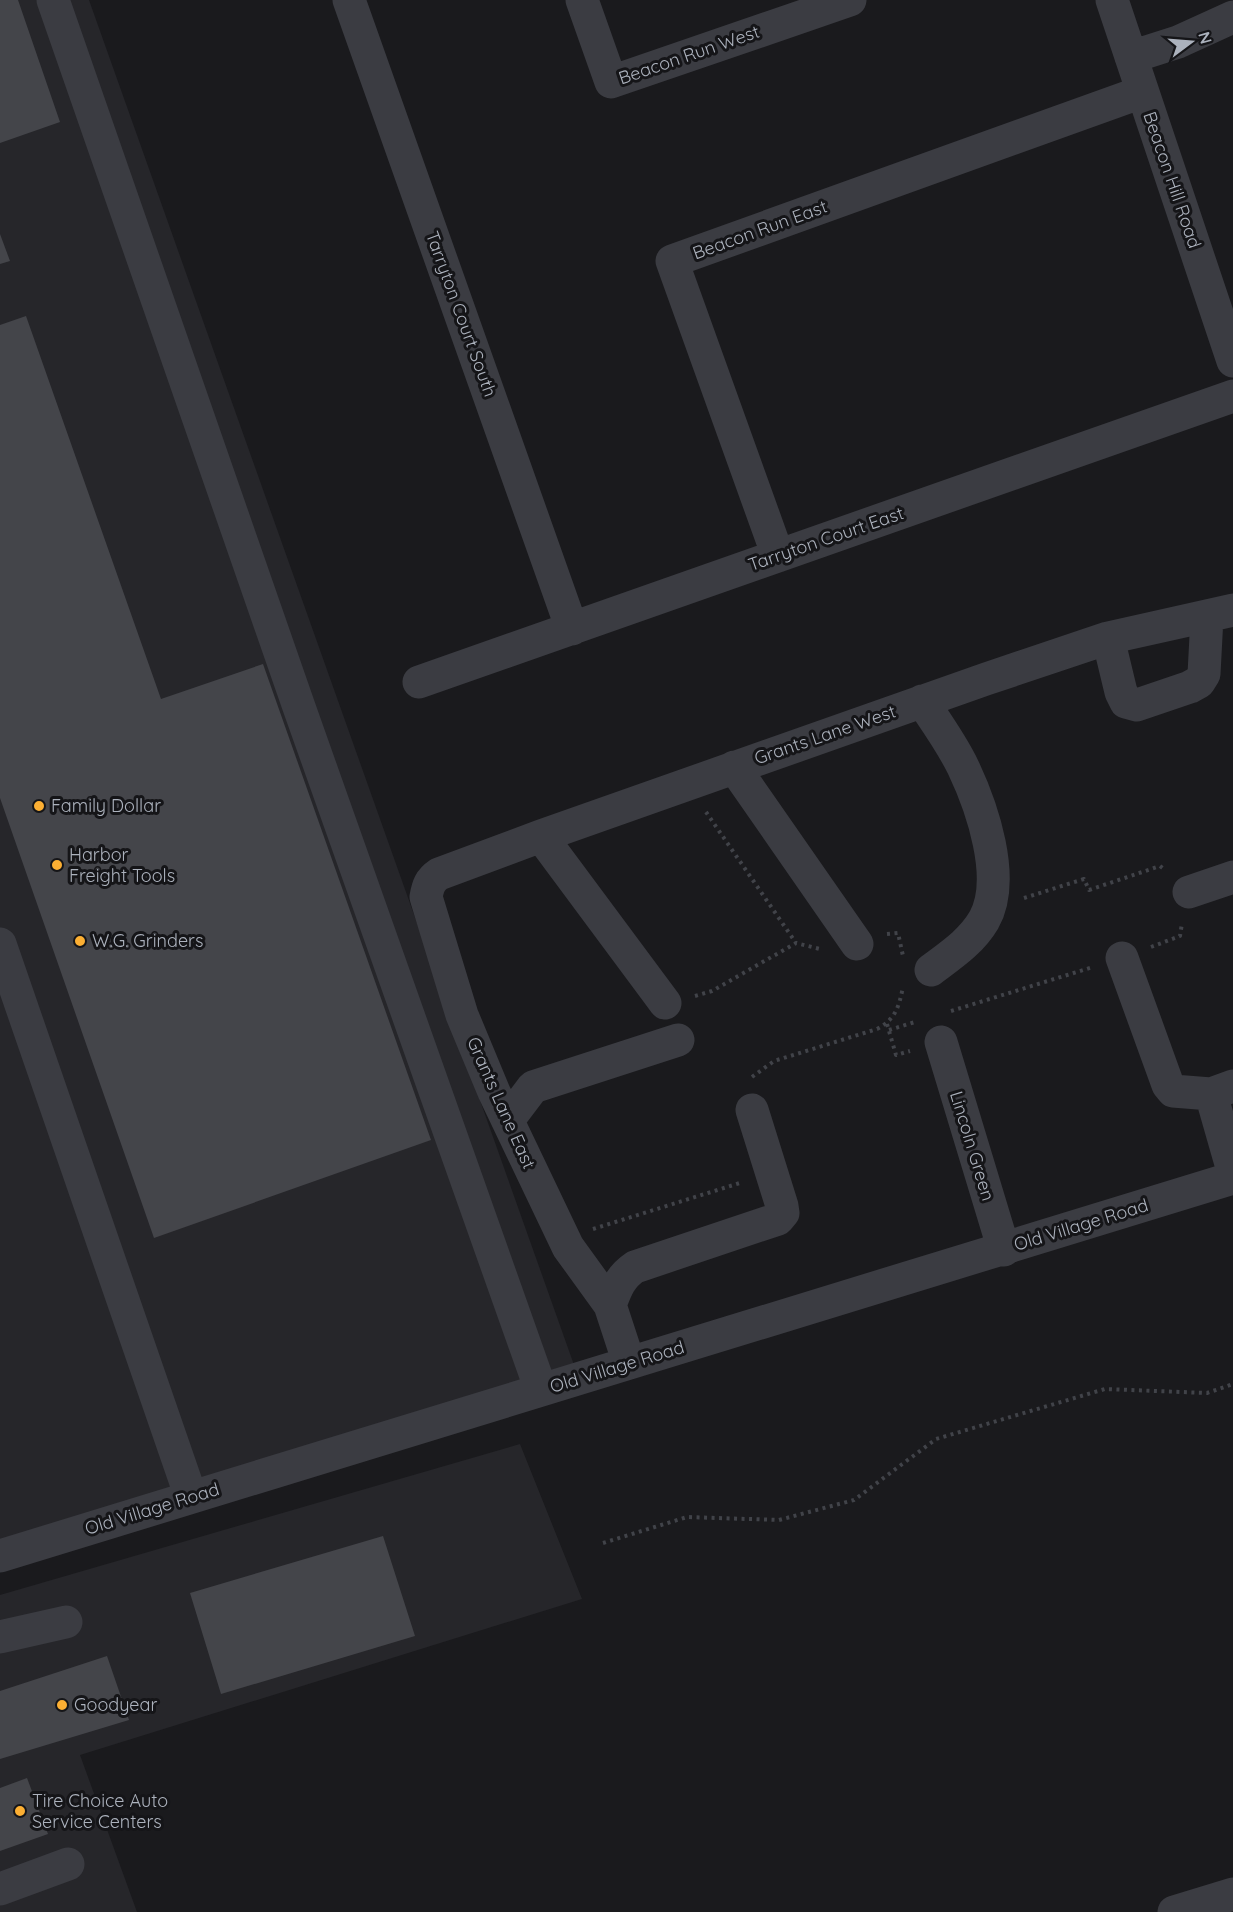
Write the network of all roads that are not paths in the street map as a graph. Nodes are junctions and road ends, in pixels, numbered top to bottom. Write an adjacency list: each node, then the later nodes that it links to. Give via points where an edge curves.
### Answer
1 (54, 0): 37 (street)
2 (349, 0): 13 (street, Tarryton Court South)
3 (582, 0): 4 (street, Beacon Run West, via 611,82)
4 (850, 0)
5 (1112, 0): 7 (street, Beacon Hill Road)
6 (1233, 17): 7 (street, via 1178,42)
7 (1131, 57): 8 (street, Beacon Hill Road)
8 (1143, 92): 9 (street, Beacon Hill Road); 11 (street, Beacon Run East, via 672,261)
9 (1233, 361)
10 (1233, 396): 11 (street, Tarryton Court East)
11 (778, 556): 13 (street, Tarryton Court East)
12 (1220, 614): 14 (street, Grants Lane West); 14 (street, via 1204,674 1198,682 1137,705 1126,702 1121,692)
13 (572, 629): 15 (street, Tarryton Court East)
14 (1108, 638): 16 (street, Grants Lane West)
15 (419, 682)
16 (922, 701): 17 (street, Grants Lane West); 25 (street, via 963,766 981,816 994,880 992,902 974,934 964,945)
17 (734, 767): 18 (street, Grants Lane West); 23 (street)
18 (541, 836): 20 (street, Grants Lane West, via 439,873); 26 (street)
19 (1233, 877): 21 (street)
20 (428, 887): 31 (street, Grants Lane East, via 426,897 462,1015)
21 (1190, 892)
22 (0, 944): 38 (street)
23 (857, 944)
24 (1122, 958): 29 (street, via 1168,1085 1173,1091)
25 (913, 971)
26 (665, 1003)
27 (936, 1025): 34 (street, Lincoln Green)
28 (678, 1040): 31 (street, via 533,1087)
29 (1222, 1090): 32 (street)
30 (750, 1095): 35 (street, via 783,1213 778,1219 635,1267 617,1286)
31 (508, 1120): 35 (street, Grants Lane East, via 563,1238)
32 (1233, 1171)
33 (1233, 1178): 34 (street, Old Village Road)
34 (1004, 1250): 36 (street, Old Village Road)
35 (610, 1305): 36 (street, Grants Lane East)
36 (629, 1364): 37 (street, Old Village Road)
37 (541, 1390): 38 (street, Old Village Road)
38 (191, 1497): 39 (street, Old Village Road)
39 (0, 1556)
40 (66, 1622): 41 (street)
41 (0, 1637)
42 (68, 1864): 43 (street)
43 (0, 1889)
44 (1233, 1894): 45 (street)
45 (1174, 1912)

